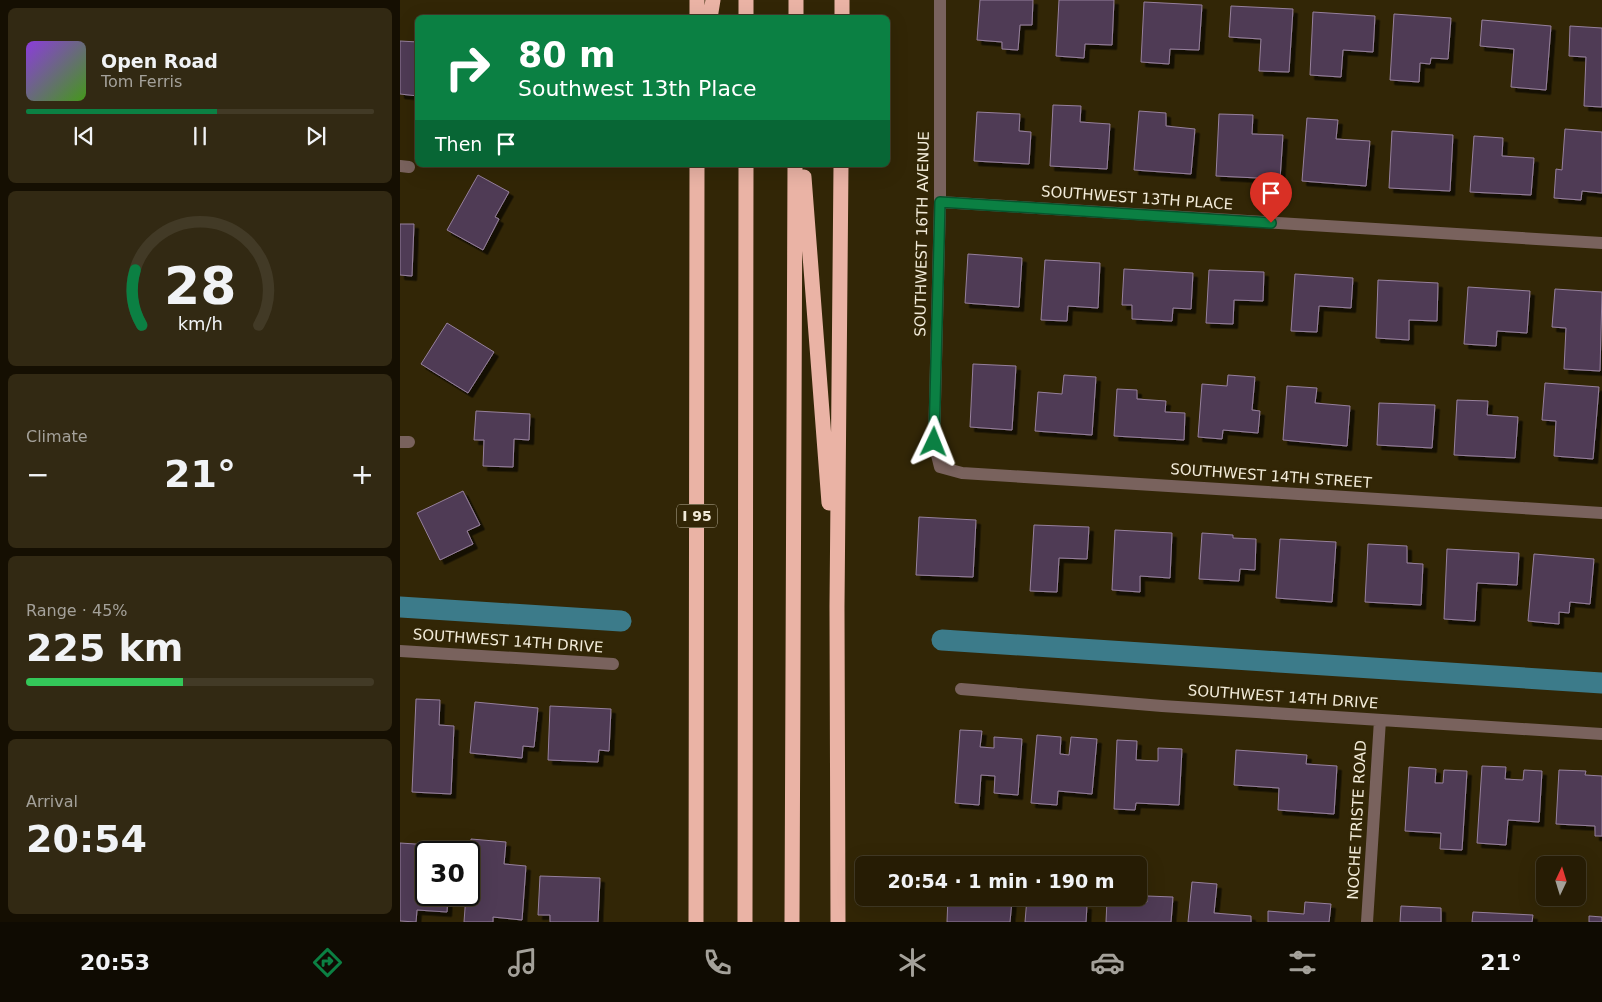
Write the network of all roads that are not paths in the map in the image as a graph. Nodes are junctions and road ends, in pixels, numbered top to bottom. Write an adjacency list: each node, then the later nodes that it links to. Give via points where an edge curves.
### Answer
1 (697, 0): 7 (highway)
2 (713, 0): 8 (highway)
3 (746, 0): 9 (highway)
4 (796, 0): 10 (highway)
5 (842, 0): 11 (highway)
6 (940, 0): 17 (street, SOUTHWEST 16TH AVENUE)
7 (697, 15)
8 (710, 15)
9 (746, 15)
10 (796, 15)
11 (842, 15)
12 (697, 167): 27 (highway, I 95)
13 (746, 167): 28 (highway)
14 (795, 167): 29 (highway)
15 (803, 167): 21 (highway)
16 (841, 167): 21 (highway)
17 (940, 202): 18 (street, SOUTHWEST 13TH PLACE); 19 (street, SOUTHWEST 16TH AVENUE, via 934,442)
18 (1602, 243)
19 (940, 467): 20 (street, SOUTHWEST 14TH STREET, via 962,473)
20 (1602, 513)
21 (837, 607): 30 (highway)
22 (400, 651): 23 (street, SOUTHWEST 14TH DRIVE)
23 (613, 664)
24 (962, 689): 25 (street, SOUTHWEST 14TH DRIVE)
25 (1380, 720): 26 (street, SOUTHWEST 14TH DRIVE); 31 (street, NOCHE TRISTE ROAD)
26 (1602, 734)
27 (696, 922)
28 (745, 922)
29 (792, 922)
30 (838, 922)
31 (1368, 922)

